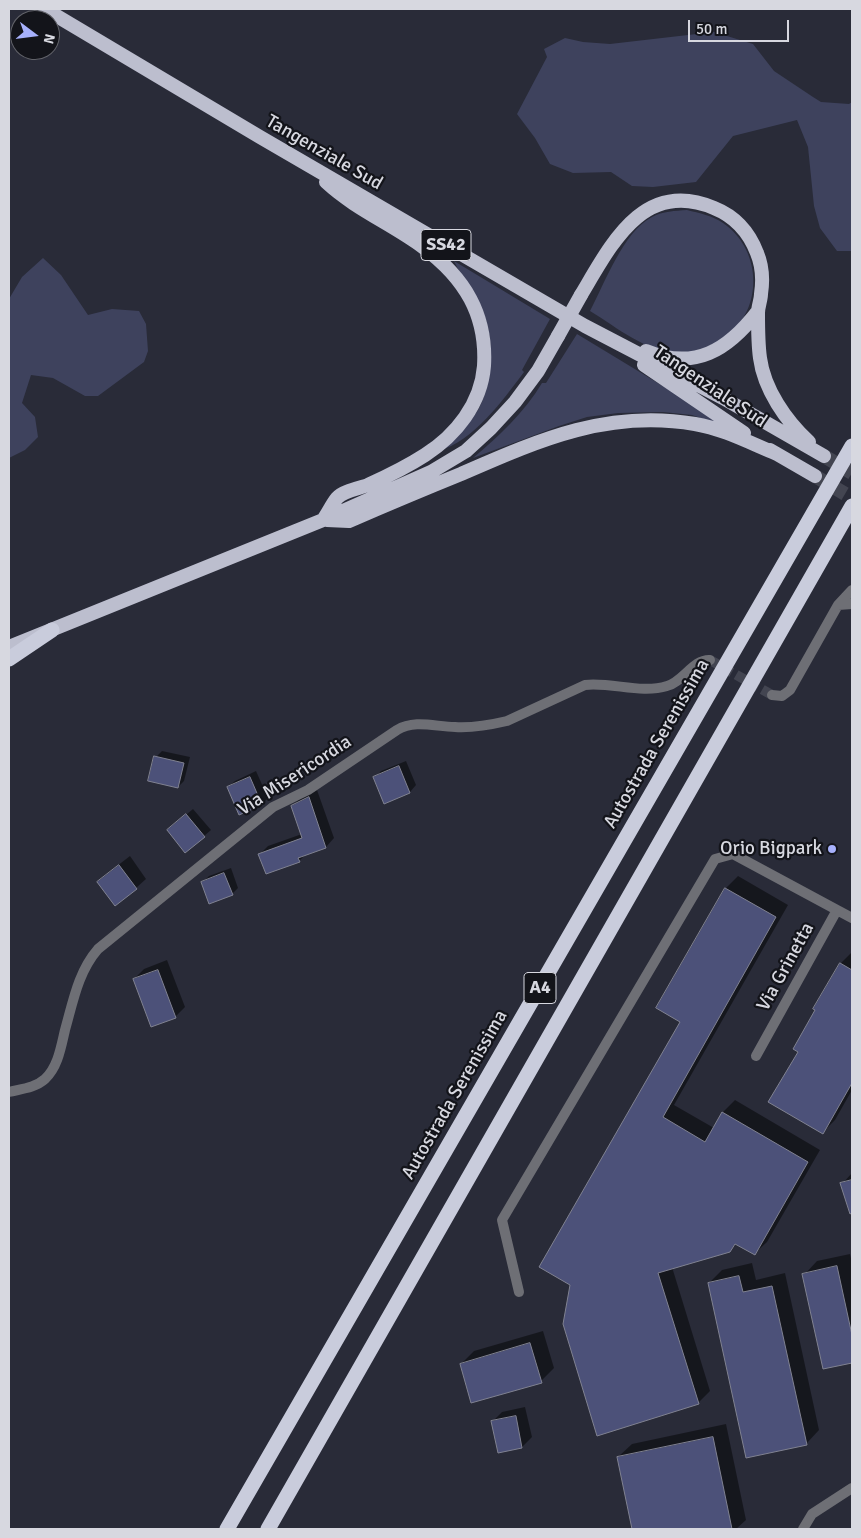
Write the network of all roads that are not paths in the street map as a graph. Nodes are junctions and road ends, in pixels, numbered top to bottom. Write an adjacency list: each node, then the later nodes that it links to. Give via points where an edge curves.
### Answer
1 (45, 9): 2 (highway, Tangenziale Sud / SS42)
2 (307, 165): 4 (highway, Tangenziale Sud / SS42); 9 (highway, via 340,195 424,248 445,266 461,283 473,304 484,341 479,391 474,404 452,433 406,466 338,496)
3 (758, 311): 4 (highway, via 722,347 710,354 691,358 673,359 653,354); 4 (highway, Tangenziale Sud / SS42, via 760,358 769,388 798,431 824,456 723,398); 9 (highway, bridge, via 762,293 758,255 740,224 723,212 691,201 657,205 641,213 624,228 538,371 491,428 466,451 431,472)
4 (585, 326): 6 (highway, Tangenziale Sud / SS42)
5 (852, 446): 24 (highway, Autostrada Serenissima / A4)
6 (777, 454): 7 (highway, Tangenziale Sud / SS42); 9 (highway, via 725,432 696,424 643,419 609,422 511,452 349,521)
7 (816, 476)
8 (852, 506): 25 (highway, A4)
9 (323, 520): 13 (highway)
10 (852, 590): 12 (street)
11 (852, 604): 12 (street)
12 (838, 605): 17 (street, via 790,690 782,696)
13 (52, 630): 14 (highway); 15 (highway)
14 (9, 647)
15 (9, 659)
16 (710, 660): 21 (street, Via Misericordia, via 700,662 665,687 586,685 506,722 456,727 410,724 397,730 308,790 273,807 98,949 84,969 60,1052 50,1073 34,1086)
17 (772, 695)
18 (837, 910): 19 (street, Via Grinetta); 20 (street, Via Grinetta); 22 (street, via 733,854 715,859 502,1220)
19 (852, 918)
20 (756, 1056)
21 (9, 1092)
22 (519, 1292)
23 (852, 1488): 26 (street, via 812,1514)
24 (227, 1529)
25 (268, 1529)
26 (803, 1529)

